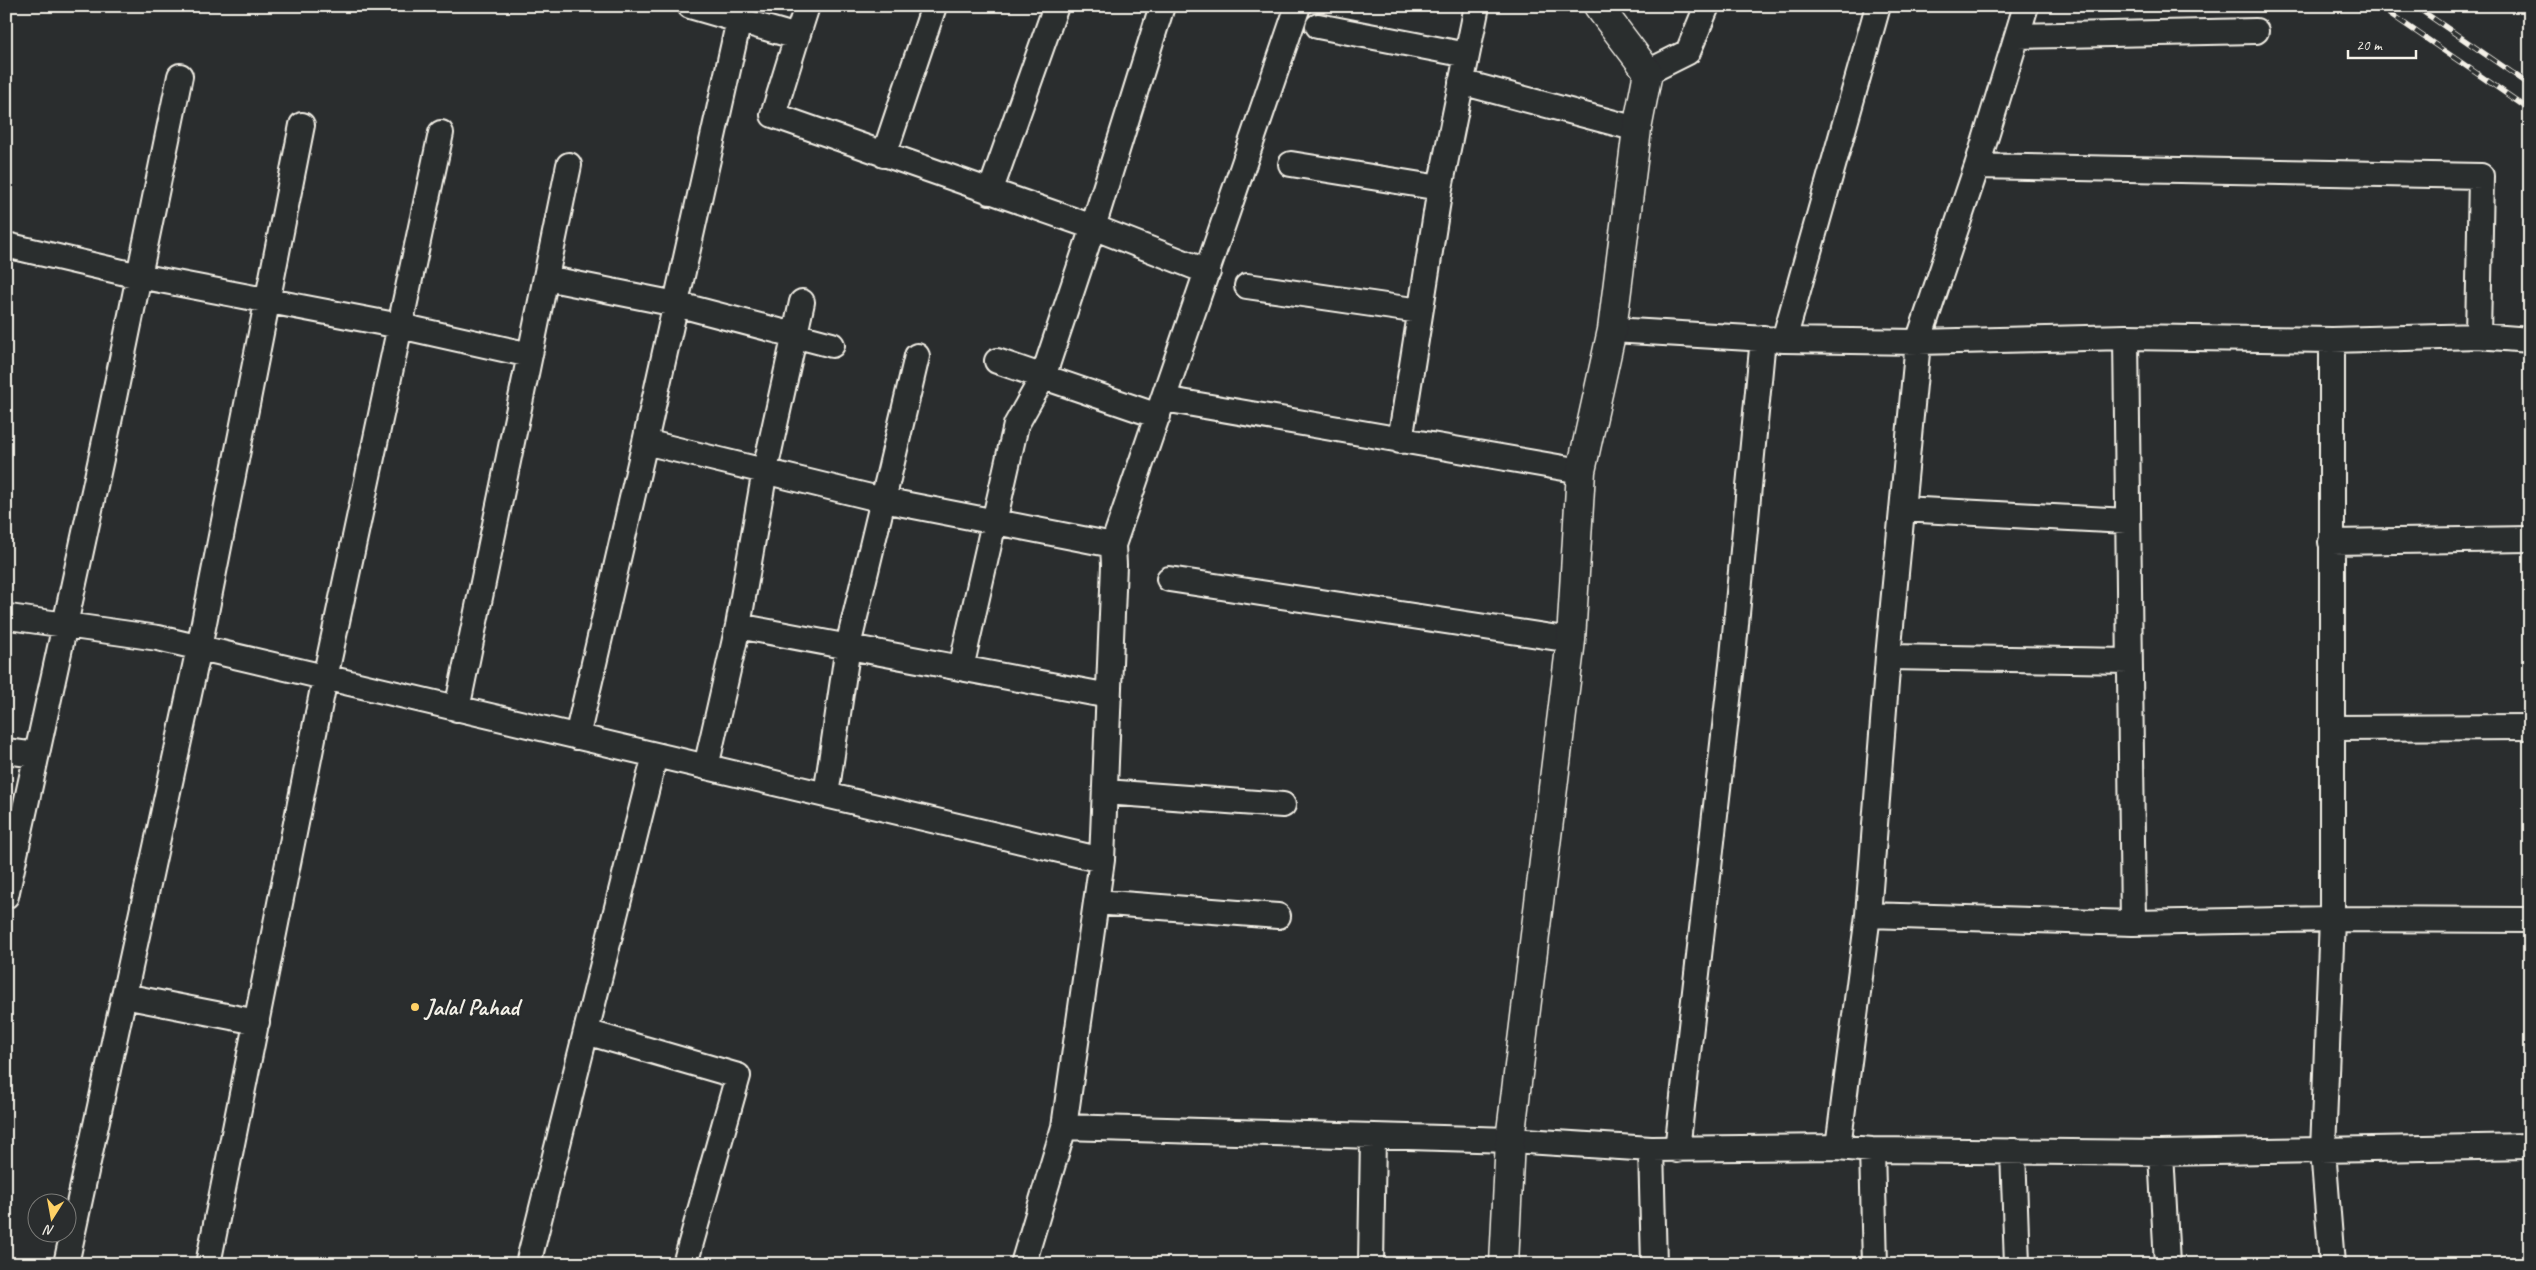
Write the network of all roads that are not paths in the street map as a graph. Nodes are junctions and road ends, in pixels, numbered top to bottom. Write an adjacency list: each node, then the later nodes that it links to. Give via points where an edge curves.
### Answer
1 (690, 6): 12 (street)
2 (807, 6): 16 (street)
3 (934, 6): 24 (street)
4 (1056, 6): 29 (street)
5 (1162, 6): 30 (street)
6 (1298, 6): 32 (street)
7 (1477, 6): 17 (street)
8 (1598, 6): 18 (street)
9 (1707, 6): 18 (street, via 1688,52)
10 (1878, 6): 45 (street)
11 (2026, 6): 15 (street)
12 (740, 20): 16 (street); 38 (street)
13 (1318, 26): 17 (street)
14 (2256, 30): 15 (street)
15 (2017, 36): 27 (street)
16 (797, 37): 24 (street, via 773,115)
17 (1467, 55): 20 (street)
18 (1648, 72): 22 (street)
19 (180, 76): 33 (street)
20 (1460, 82): 22 (street); 28 (street)
21 (302, 125): 36 (street)
22 (1636, 129): 41 (street)
23 (441, 133): 40 (street)
24 (884, 156): 29 (street)
25 (1291, 164): 28 (street)
26 (569, 165): 34 (street)
27 (1977, 166): 43 (street, via 2482,176); 48 (street)
28 (1440, 188): 39 (street)
29 (990, 192): 30 (street)
30 (1093, 227): 32 (street); 53 (street)
31 (6, 245): 33 (street)
32 (1208, 272): 54 (street)
33 (139, 276): 36 (street); 68 (street)
34 (546, 278): 38 (street); 50 (street)
35 (1247, 286): 39 (street)
36 (268, 301): 40 (street); 72 (street)
37 (802, 302): 42 (street)
38 (676, 304): 42 (street); 56 (street)
39 (1420, 311): 55 (street)
40 (400, 326): 50 (street); 76 (street)
41 (1612, 330): 45 (street); 58 (street)
42 (794, 335): 49 (street); 57 (street)
43 (2478, 336): 46 (street); 47 (street)
44 (2126, 337): 46 (street); 48 (street); 61 (street)
45 (1773, 339): 48 (street); 106 (street)
46 (2332, 340): 64 (street)
47 (2530, 340)
48 (1918, 342): 60 (street)
49 (832, 344)
50 (530, 355): 78 (street)
51 (917, 356): 59 (street)
52 (997, 361): 53 (street)
53 (1043, 377): 54 (street); 62 (street, via 1016,424)
54 (1161, 408): 55 (street); 65 (street)
55 (1400, 440): 58 (street)
56 (646, 442): 57 (street); 81 (street)
57 (765, 470): 59 (street); 69 (street)
58 (1581, 471): 70 (street)
59 (883, 500): 62 (street); 71 (street)
60 (1902, 509): 61 (street); 73 (street)
61 (2127, 521): 74 (street)
62 (992, 522): 65 (street); 75 (street)
63 (2530, 539): 64 (street)
64 (2331, 542): 80 (street)
65 (1113, 545): 77 (street)
66 (1169, 580): 70 (street)
67 (9, 617): 68 (street)
68 (64, 625): 72 (street, via 158,638); 84 (street)
69 (738, 626): 71 (street); 85 (street)
70 (1571, 640): 102 (street)
71 (848, 646): 75 (street); 87 (street)
72 (199, 648): 76 (street); 97 (street)
73 (1888, 657): 74 (street); 92 (street)
74 (2128, 661): 96 (street)
75 (962, 668): 77 (street)
76 (325, 678): 78 (street); 98 (street)
77 (1109, 696): 86 (street)
78 (457, 709): 81 (street)
79 (2530, 727): 80 (street)
80 (2332, 728): 94 (street)
81 (577, 736): 83 (street)
82 (6, 751): 84 (street)
83 (655, 755): 85 (street); 99 (street)
84 (36, 756): 90 (street)
85 (706, 767): 87 (street)
86 (1105, 792): 88 (street); 89 (street)
87 (826, 795): 89 (street)
88 (1284, 805)
89 (1102, 860): 91 (street)
90 (6, 896)
91 (1096, 902): 93 (street); 100 (street)
92 (1868, 915): 96 (street); 104 (street)
93 (1278, 916)
94 (2332, 919): 95 (street); 96 (street); 108 (street)
95 (2530, 920)
96 (2132, 923)
97 (124, 996): 98 (street); 111 (street)
98 (257, 1022): 112 (street)
99 (586, 1032): 113 (street); 114 (street, via 738,1076)
100 (1064, 1127): 101 (street); 115 (street)
101 (1373, 1136): 102 (street); 116 (street)
102 (1510, 1140): 105 (street); 117 (street)
103 (2530, 1146): 108 (street)
104 (1838, 1147): 106 (street); 107 (street)
105 (1651, 1150): 106 (street); 118 (street)
106 (1677, 1150)
107 (1872, 1150): 109 (street); 119 (street)
108 (2323, 1150): 110 (street); 122 (street)
109 (2013, 1151): 110 (street); 120 (street)
110 (2161, 1153): 121 (street)
111 (66, 1264)
112 (208, 1264)
113 (528, 1264)
114 (685, 1264)
115 (1023, 1264)
116 (1371, 1264)
117 (1504, 1264)
118 (1654, 1264)
119 (1875, 1264)
120 (2017, 1264)
121 (2167, 1264)
122 (2332, 1264)

